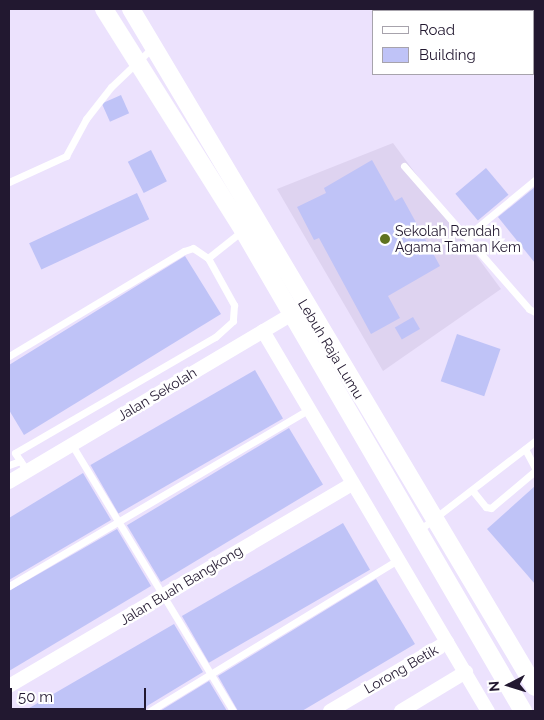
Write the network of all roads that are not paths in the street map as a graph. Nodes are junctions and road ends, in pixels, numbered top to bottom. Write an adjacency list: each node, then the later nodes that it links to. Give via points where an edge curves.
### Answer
1 (104, 9): 4 (street, Lebuh Raja Lumu)
2 (131, 9): 3 (street, Lebuh Raja Lumu)
3 (152, 48): 4 (lane); 11 (street, Lebuh Raja Lumu)
4 (138, 60): 7 (lane, via 86,120 66,156); 8 (street, Lebuh Raja Lumu)
5 (404, 166): 9 (lane)
6 (535, 180): 9 (lane)
7 (9, 182)
8 (243, 230): 10 (lane); 11 (street, Lebuh Raja Lumu)
9 (467, 236): 12 (lane)
10 (208, 258): 14 (lane, via 193,248 184,250); 19 (lane, via 234,305 233,321 225,330)
11 (299, 310): 13 (street, Jalan Sekolah); 26 (street, Lebuh Raja Lumu); 28 (street, Lebuh Raja Lumu)
12 (535, 312)
13 (263, 331): 15 (street); 17 (street, Jalan Sekolah)
14 (9, 356)
15 (310, 408): 24 (street); 27 (lane)
16 (535, 441): 18 (lane)
17 (72, 446): 21 (street, Jalan Sekolah); 27 (lane)
18 (525, 449): 22 (lane); 25 (lane)
19 (12, 454): 21 (lane)
20 (9, 465): 21 (lane)
21 (24, 466): 23 (street, Jalan Sekolah)
22 (535, 470): 25 (lane, via 491,508 486,507)
23 (9, 482)
24 (353, 483): 29 (street); 31 (street, Jalan Buah Bangkong)
25 (472, 490): 26 (lane)
26 (433, 519): 28 (lane); 36 (street, Lebuh Raja Lumu)
27 (118, 522): 30 (lane); 31 (lane)
28 (417, 531): 42 (street, Lebuh Raja Lumu)
29 (397, 560): 32 (street); 34 (lane)
30 (9, 586)
31 (163, 595): 34 (lane); 35 (street, Jalan Buah Bangkong)
32 (447, 642): 33 (street); 39 (street, Lorong Betik)
33 (466, 672): 40 (street); 41 (street)
34 (211, 674): 37 (lane); 38 (lane)
35 (9, 686)
36 (535, 687)
37 (150, 711)
38 (233, 711)
39 (330, 711)
40 (401, 711)
41 (488, 711)
42 (523, 711)

